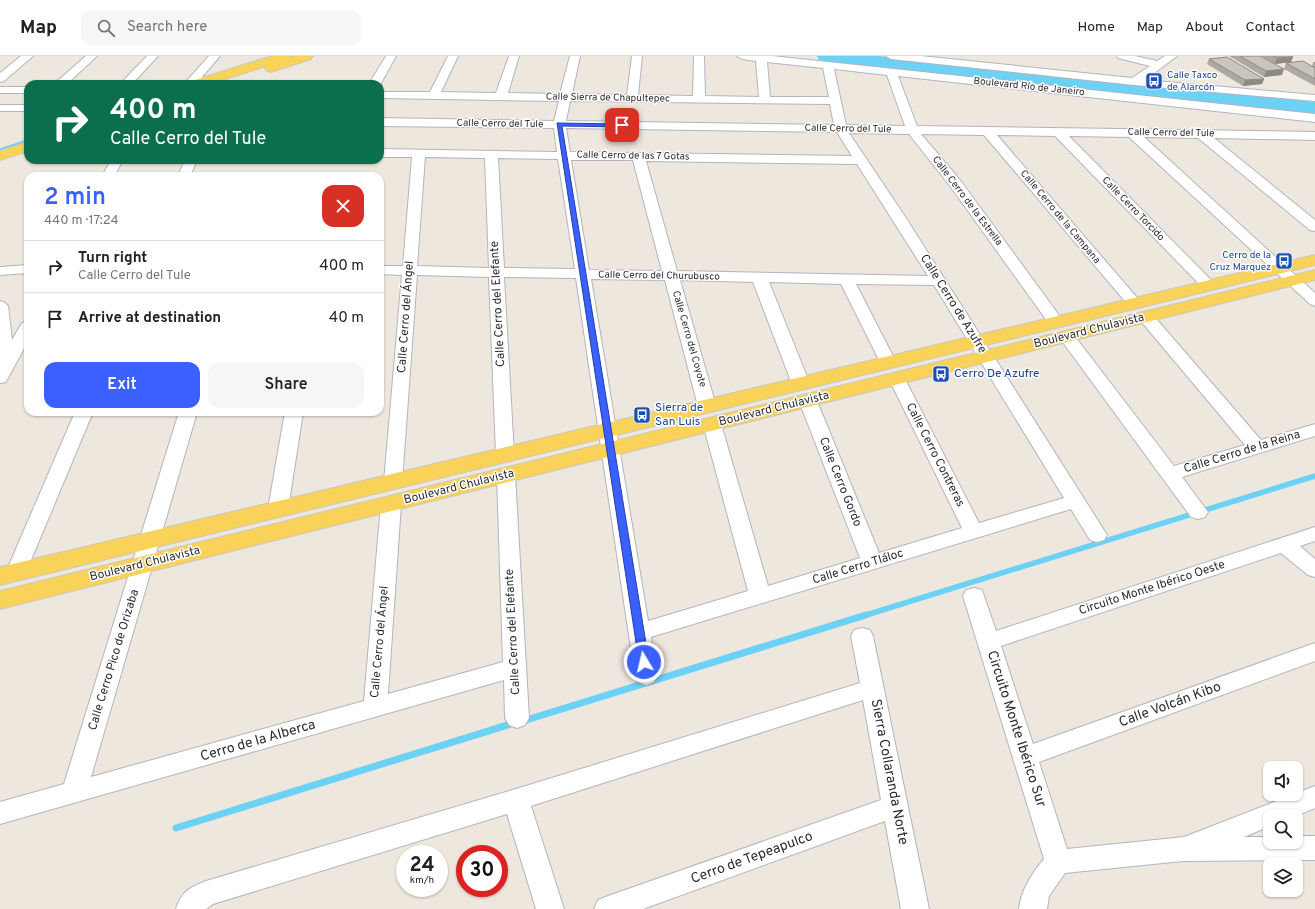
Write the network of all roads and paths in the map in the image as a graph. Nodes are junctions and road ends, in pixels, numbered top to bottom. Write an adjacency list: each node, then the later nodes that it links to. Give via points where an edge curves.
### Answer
1 (28, 56): 22 (street)
2 (92, 56): 23 (street)
3 (153, 56): 24 (street)
4 (215, 56): 25 (street)
5 (285, 56): 26 (main road)
6 (307, 56): 27 (main road)
7 (391, 56): 28 (street)
8 (453, 56): 33 (street)
9 (514, 56): 34 (street)
10 (575, 56): 35 (street)
11 (637, 56): 36 (street)
12 (699, 56): 38 (street)
13 (742, 56): 17 (street, Boulevard Río de Janeiro)
14 (891, 56): 18 (street, Boulevard Río de Janeiro)
15 (1122, 56): 20 (street)
16 (1172, 56): 20 (street)
17 (761, 58): 19 (street, Boulevard Río de Janeiro); 39 (street)
18 (928, 58): 29 (street, Boulevard Río de Janeiro)
19 (828, 65): 21 (street, Boulevard Río de Janeiro); 40 (street, Calle Cerro de Azufre)
20 (1159, 65): 29 (street)
21 (891, 72): 45 (street, Boulevard Río de Janeiro); 49 (street, Calle Cerro de la Estrella)
22 (0, 79)
23 (65, 80)
24 (130, 80)
25 (194, 80)
26 (210, 80)
27 (233, 80)
28 (377, 80)
29 (1134, 82): 37 (street, Boulevard Río de Janeiro)
30 (0, 90): 31 (street)
31 (24, 90)
32 (384, 95): 33 (street, Calle Sierra de Chapultepec)
33 (434, 95): 34 (street, Calle Sierra de Chapultepec)
34 (501, 96): 35 (street, Calle Sierra de Chapultepec)
35 (566, 97): 36 (street, Calle Sierra de Chapultepec); 47 (street)
36 (632, 98): 38 (street, Calle Sierra de Chapultepec)
37 (1315, 98)
38 (699, 99): 39 (street, Calle Sierra de Chapultepec)
39 (765, 100): 40 (street, Calle Sierra de Chapultepec)
40 (835, 101): 48 (street, Calle Cerro de Azufre)
41 (0, 108): 42 (street)
42 (24, 108)
43 (0, 116): 44 (street)
44 (24, 116)
45 (1315, 118)
46 (384, 122): 47 (street, Calle Cerro del Tule)
47 (559, 124): 48 (street, Calle Cerro del Tule); 61 (street)
48 (841, 129): 49 (street, Calle Cerro del Tule); 64 (street, Calle Cerro de Azufre)
49 (912, 130): 50 (street, Calle Cerro del Tule); 83 (street, Calle Cerro de la Estrella, via 955,183)
50 (987, 131): 51 (street, Calle Cerro del Tule); 82 (street, Calle Cerro de la Campana)
51 (1058, 132): 52 (street, Calle Cerro del Tule); 79 (street, Calle Cerro Torcido)
52 (1132, 133): 53 (street, Calle Cerro del Tule); 73 (street)
53 (1201, 134): 54 (street, Calle Cerro del Tule); 65 (street)
54 (1315, 136)
55 (24, 139): 56 (main road)
56 (0, 147)
57 (24, 147): 62 (main road)
58 (384, 153): 59 (street, Calle Cerro de las 7 Gotas)
59 (419, 153): 60 (street, Calle Cerro de las 7 Gotas); 70 (street, Calle Cerro del Ángel)
60 (491, 154): 61 (street, Calle Cerro de las 7 Gotas); 71 (street, Calle Cerro del Elefante)
61 (563, 155): 63 (street, Calle Cerro de las 7 Gotas); 72 (street)
62 (0, 156)
63 (638, 156): 64 (street, Calle Cerro de las 7 Gotas); 75 (street, Calle Cerro del Coyote)
64 (861, 160): 78 (street, Calle Cerro de Azufre)
65 (1315, 227)
66 (1315, 260): 73 (main road, Boulevard Chulavista)
67 (24, 269): 69 (street)
68 (384, 270): 70 (street, Calle Cerro del Churubusco)
69 (0, 271)
70 (409, 271): 71 (street, Calle Cerro del Churubusco); 99 (street, Calle Cerro del Ángel)
71 (496, 273): 72 (street, Calle Cerro del Churubusco); 96 (street, Calle Cerro del Elefante)
72 (582, 274): 75 (street, Calle Cerro del Churubusco); 94 (street)
73 (1286, 275): 74 (main road, Boulevard Chulavista); 79 (main road, Boulevard Chulavista); 80 (street); 82 (main road, Boulevard Chulavista)
74 (1315, 275)
75 (671, 276): 76 (street, Calle Cerro del Churubusco); 89 (street, Calle Cerro del Coyote)
76 (759, 278): 77 (street, Calle Cerro del Churubusco); 88 (street, Calle Cerro Gordo)
77 (846, 279): 78 (street, Calle Cerro del Churubusco); 86 (street, Calle Cerro Contreras)
78 (938, 281): 85 (street, Calle Cerro de Azufre)
79 (1208, 285): 82 (main road, Boulevard Chulavista)
80 (1315, 301)
81 (0, 306): 87 (street)
82 (1140, 310): 83 (main road, Boulevard Chulavista); 95 (street, Calle Cerro de la Campana)
83 (1062, 329): 85 (main road, Boulevard Chulavista); 97 (street)
84 (24, 334): 87 (street)
85 (981, 349): 86 (main road, Boulevard Chulavista); 100 (street, Calle Cerro de Azufre)
86 (893, 371): 88 (main road, Boulevard Chulavista); 104 (street, Calle Cerro Contreras)
87 (4, 372)
88 (804, 392): 89 (main road, Boulevard Chulavista); 109 (street, Calle Cerro Gordo)
89 (710, 415): 94 (main road, Boulevard Chulavista); 113 (street, Calle Cerro del Coyote)
90 (82, 416): 112 (street)
91 (187, 416): 107 (street, Calle Cerro Pico de Orizaba)
92 (293, 416): 102 (street)
93 (1315, 430): 95 (street, Calle Cerro de la Reina)
94 (608, 440): 96 (main road, Boulevard Chulavista); 98 (main road, Boulevard Chulavista); 116 (street)
95 (1257, 448): 97 (street, Calle Cerro de la Reina)
96 (505, 454): 99 (main road, Boulevard Chulavista)
97 (1169, 474): 103 (street)
98 (506, 475): 101 (main road, Boulevard Chulavista); 120 (street, Calle Cerro del Elefante)
99 (393, 482): 102 (main road, Boulevard Chulavista)
100 (1076, 502): 104 (street, Calle Cerro Tláloc); 106 (street, Calle Cerro de Azufre)
101 (391, 504): 110 (main road, Boulevard Chulavista); 123 (street, Calle Cerro del Ángel)
102 (278, 509): 107 (main road, Boulevard Chulavista)
103 (1198, 512)
104 (974, 532): 109 (street, Calle Cerro Tláloc)
105 (1315, 534): 108 (street, Circuito Monte Ibérico Oeste)
106 (1097, 535)
107 (150, 540): 110 (street, Calle Cerro Pico de Orizaba); 112 (main road, Boulevard Chulavista)
108 (1284, 544): 111 (street); 118 (street, Circuito Monte Ibérico Oeste)
109 (872, 562): 113 (street, Calle Cerro Tláloc)
110 (142, 565): 115 (main road, Boulevard Chulavista); 126 (street, Calle Cerro Pico de Orizaba)
111 (1315, 570)
112 (8, 574)
113 (760, 596): 116 (street, Calle Cerro Tláloc)
114 (974, 596): 118 (street, Circuito Monte Ibérico Sur)
115 (1, 603)
116 (639, 632): 121 (street)
117 (862, 636): 122 (street, Sierra Collaranda Norte)
118 (988, 642): 125 (street, Circuito Monte Ibérico Sur)
119 (1315, 652): 125 (street, Calle Volcán Kibo)
120 (515, 668): 123 (street, Cerro de la Alberca); 124 (street, Calle Cerro del Elefante)
121 (646, 676)
122 (872, 688): 128 (street); 129 (street, Sierra Collaranda Norte)
123 (375, 708): 126 (street, Cerro de la Alberca)
124 (517, 718)
125 (1025, 757): 133 (street, Circuito Monte Ibérico Sur)
126 (74, 792): 130 (street, Cerro de la Alberca)
127 (1315, 797): 132 (street)
128 (516, 800): 134 (street, via 206,894 192,903); 135 (street)
129 (895, 806): 136 (street, Cerro de Tepeapulco); 137 (street, Sierra Collaranda Norte)
130 (0, 813)
131 (1315, 848): 132 (street)
132 (1183, 849): 133 (street)
133 (1058, 862): 138 (street, via 1048,872 1033,903)
134 (190, 909)
135 (550, 909)
136 (608, 909)
137 (915, 909)
138 (1033, 909)

